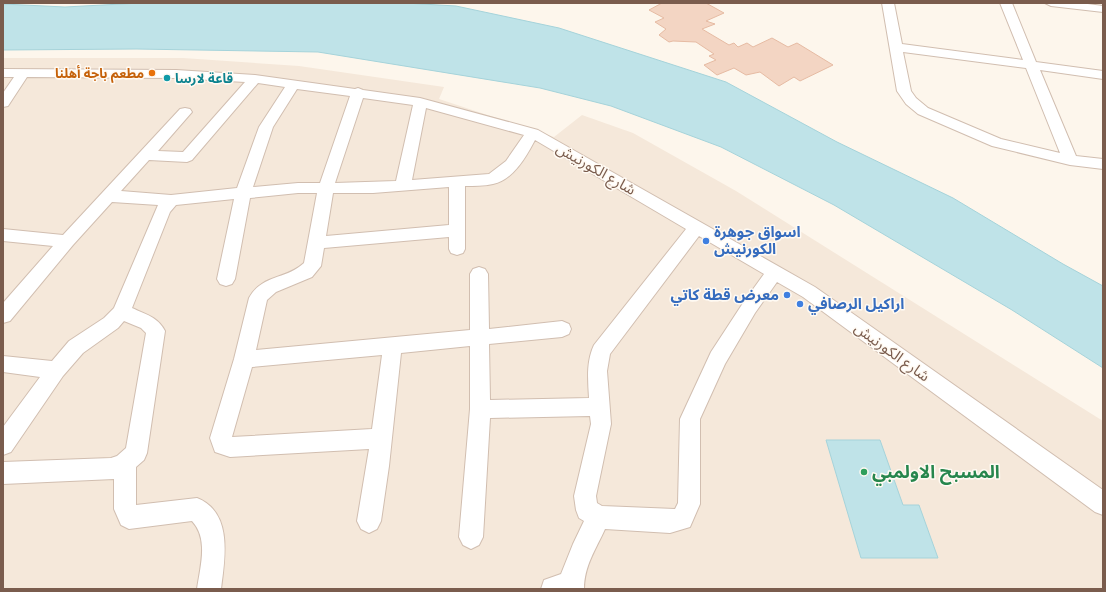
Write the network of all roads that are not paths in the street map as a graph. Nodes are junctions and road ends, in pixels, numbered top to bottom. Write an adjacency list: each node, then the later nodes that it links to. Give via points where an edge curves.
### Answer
1 (888, 3): 5 (street)
2 (1006, 3): 6 (street)
3 (1052, 3): 4 (street)
4 (1103, 9)
5 (896, 47): 6 (street); 18 (street, via 904,91 923,111 997,143)
6 (1032, 65): 9 (street); 18 (street)
7 (3, 73): 8 (street, شارع الكورنيش)
8 (23, 73): 10 (street, شارع الكورنيش, via 168,74); 14 (street)
9 (1103, 75)
10 (255, 79): 11 (street, شارع الكورنيش); 17 (street, via 187,157)
11 (294, 84): 12 (street, شارع الكورنيش); 23 (street, via 266,127)
12 (358, 92): 13 (street, شارع الكورنيش); 22 (street)
13 (420, 102): 16 (street, شارع الكورنيش); 21 (street)
14 (3, 103)
15 (185, 112): 17 (street)
16 (533, 133): 20 (street, via 512,165 502,174 492,178); 26 (street, شارع الكورنيش)
17 (145, 155): 24 (street)
18 (1070, 160): 19 (street)
19 (1103, 164)
20 (457, 182): 21 (street); 27 (street)
21 (403, 186): 22 (street)
22 (326, 187): 23 (street); 30 (street)
23 (243, 193): 25 (street); 34 (street)
24 (108, 196): 25 (street); 29 (street)
25 (171, 200): 36 (street, via 163,210)
26 (698, 227): 32 (street, شارع الكورنيش); 43 (street, via 601,351 597,371)
27 (456, 230): 30 (street); 31 (street)
28 (3, 235): 29 (street)
29 (67, 241): 35 (street)
30 (316, 243): 40 (street, via 312,266 306,272 268,286 262,291 258,298)
31 (457, 249)
32 (775, 272): 49 (street, شارع الكورنيش, via 809,292); 50 (street, via 721,353 690,418 689,504 682,519 670,521)
33 (479, 274): 38 (street)
34 (226, 279)
35 (6, 309)
36 (121, 312): 42 (street, via 111,323 76,347); 47 (street, via 148,323 156,331 136,453)
37 (562, 328): 38 (street)
38 (479, 338): 39 (street); 44 (street)
39 (393, 346): 40 (street); 45 (street)
40 (244, 359): 45 (street, via 221,438 223,445 230,447)
41 (3, 364): 42 (street)
42 (56, 370): 46 (street)
43 (599, 407): 44 (street); 50 (street, via 601,424 585,496 587,510)
44 (480, 409): 52 (street)
45 (381, 438): 51 (street)
46 (3, 445)
47 (125, 463): 48 (street, via 112,469); 54 (street, via 125,509 129,517 197,509 204,515 213,530 214,552)
48 (3, 473)
49 (1103, 504)
50 (599, 517): 53 (street)
51 (369, 521)
52 (471, 537)
53 (565, 587)
54 (209, 589)

